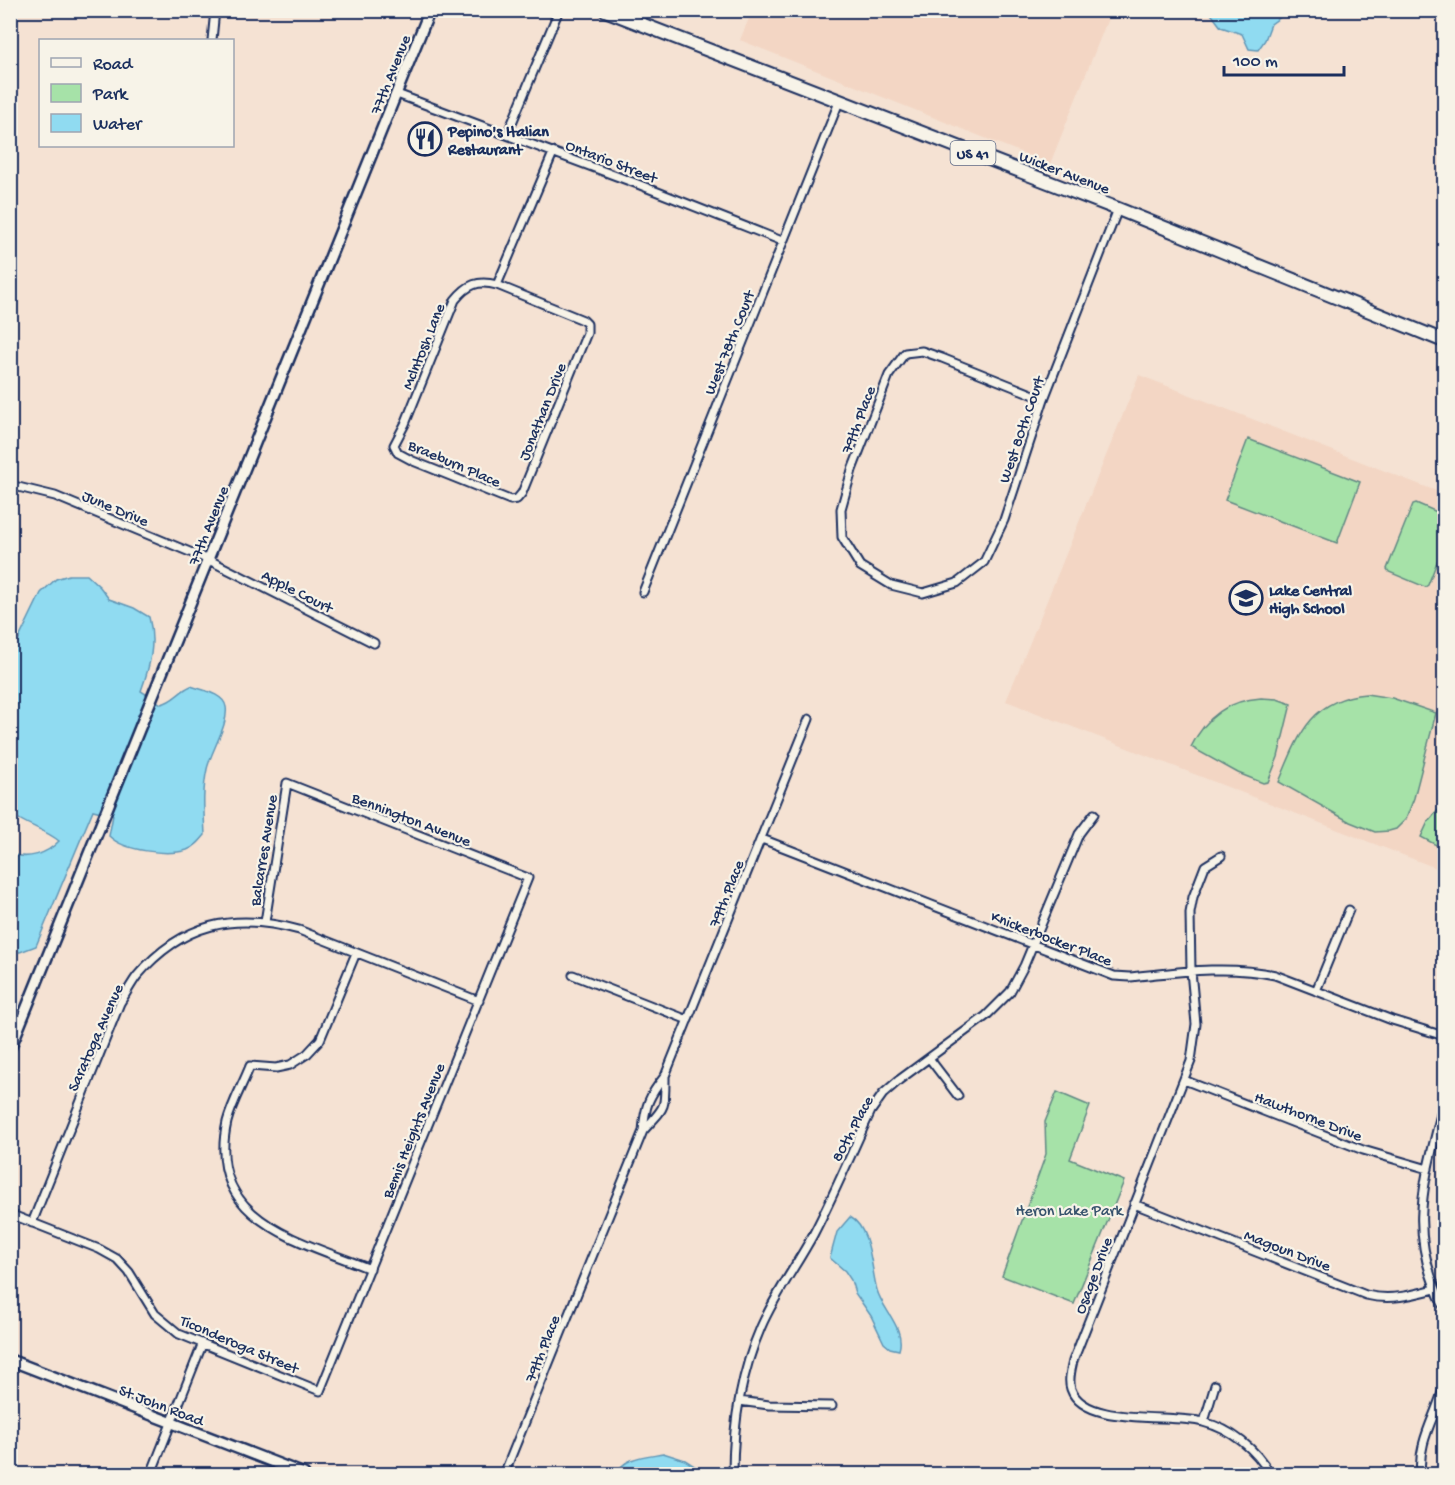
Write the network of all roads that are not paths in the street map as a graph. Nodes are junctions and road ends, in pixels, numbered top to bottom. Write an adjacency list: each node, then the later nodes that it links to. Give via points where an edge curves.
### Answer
1 (215, 10): 5 (street)
2 (430, 10): 6 (street, 77th Avenue)
3 (559, 10): 8 (street)
4 (605, 10): 7 (highway, Wicker Avenue / US 41)
5 (212, 39)
6 (397, 94): 8 (street, Ontario Street); 18 (street, 77th Avenue)
7 (839, 102): 10 (highway, Wicker Avenue / US 41); 11 (street, West 78th Court)
8 (507, 135): 9 (street, Ontario Street)
9 (553, 153): 11 (street, Ontario Street); 12 (street)
10 (1118, 209): 13 (highway, Wicker Avenue / US 41); 14 (street, West 80th Court)
11 (782, 241): 20 (street, West 78th Court)
12 (497, 285): 15 (street, Mclntosh Lane, via 472,284 455,300); 17 (street, Jonathan Drive, via 587,324 522,493)
13 (1444, 340)
14 (1044, 399): 19 (street, West 80th Court, via 1004,520 984,562 957,583 922,593); 19 (street, 79th Place, via 942,357 922,351 905,352 889,375 852,470 842,509 842,537 860,566)
15 (394, 445): 17 (street, Braeburn Place, via 398,453 413,461)
16 (10, 485): 18 (street, June Drive, via 55,496)
17 (510, 500)
18 (209, 560): 21 (street, Apple Court); 38 (street, 77th Avenue)
19 (891, 585)
20 (643, 592)
21 (374, 643)
22 (809, 719): 25 (street, 79th Place)
23 (287, 783): 27 (street, Bennington Avenue); 29 (street, Balcarres Avenue)
24 (1094, 814): 30 (street, 80th Place, via 1078,834)
25 (762, 838): 30 (street, Knickerbocker Place); 36 (street, 79th Place)
26 (1221, 856): 32 (street, Osage Drive, via 1205,866 1193,897 1189,929)
27 (528, 878): 35 (street, Bemis Heights Avenue)
28 (1349, 909): 34 (street)
29 (265, 922): 31 (street, Saratoga Avenue, via 299,930); 48 (street, Saratoga Avenue, via 224,922 192,932 136,977 120,1003)
30 (1033, 944): 32 (street, Knickerbocker Place, via 1114,976); 39 (street, 80th Place, via 1004,998)
31 (356, 953): 35 (street, Saratoga Avenue); 49 (street, via 320,1040 307,1054 290,1065 276,1068 250,1066 228,1120 224,1158 233,1188 254,1217 274,1230)
32 (1191, 971): 34 (street, Knickerbocker Place, via 1256,971); 41 (street, Osage Drive, via 1195,1041)
33 (573, 975): 36 (street)
34 (1316, 991): 37 (street, Knickerbocker Place)
35 (479, 1001): 49 (street, Bemis Heights Avenue)
36 (688, 1020): 40 (street, 79th Place)
37 (1444, 1036)
38 (10, 1049)
39 (929, 1058): 42 (street); 57 (street, 80th Place, via 884,1094 871,1111 813,1234 761,1327)
40 (665, 1076): 44 (street, 79th Place, via 648,1099); 44 (street, 79th Place, via 666,1104)
41 (1184, 1080): 45 (street, Hawthorne Drive, via 1363,1150); 46 (street, Osage Drive)
42 (958, 1096)
43 (1444, 1102): 45 (street)
44 (643, 1131): 65 (street, 79th Place)
45 (1428, 1169): 50 (street, via 1422,1194 1421,1231)
46 (1134, 1204): 50 (street, Magoun Drive, via 1366,1295 1406,1297); 59 (street, Osage Drive, via 1073,1361 1071,1389 1078,1400 1095,1411)
47 (10, 1214): 48 (street, Ticonderoga Street)
48 (32, 1223): 52 (street, Ticonderoga Street, via 117,1259 155,1314 179,1334)
49 (370, 1269): 56 (street, Bemis Heights Avenue)
50 (1435, 1289): 51 (street)
51 (1444, 1307)
52 (202, 1345): 56 (street, Ticonderoga Street); 60 (street)
53 (10, 1360): 60 (street, St John Road)
54 (1215, 1385): 59 (street)
55 (1444, 1386): 68 (street, via 1422,1446)
56 (320, 1391)
57 (739, 1401): 58 (street); 66 (street, 80th Place)
58 (832, 1406)
59 (1204, 1422): 67 (street, Osage Drive, via 1239,1438)
60 (171, 1424): 63 (street); 64 (street, St John Road)
61 (10, 1462): 62 (street)
62 (11, 1474)
63 (151, 1474)
64 (304, 1474)
65 (504, 1474)
66 (734, 1474)
67 (1270, 1474)
68 (1421, 1474)

